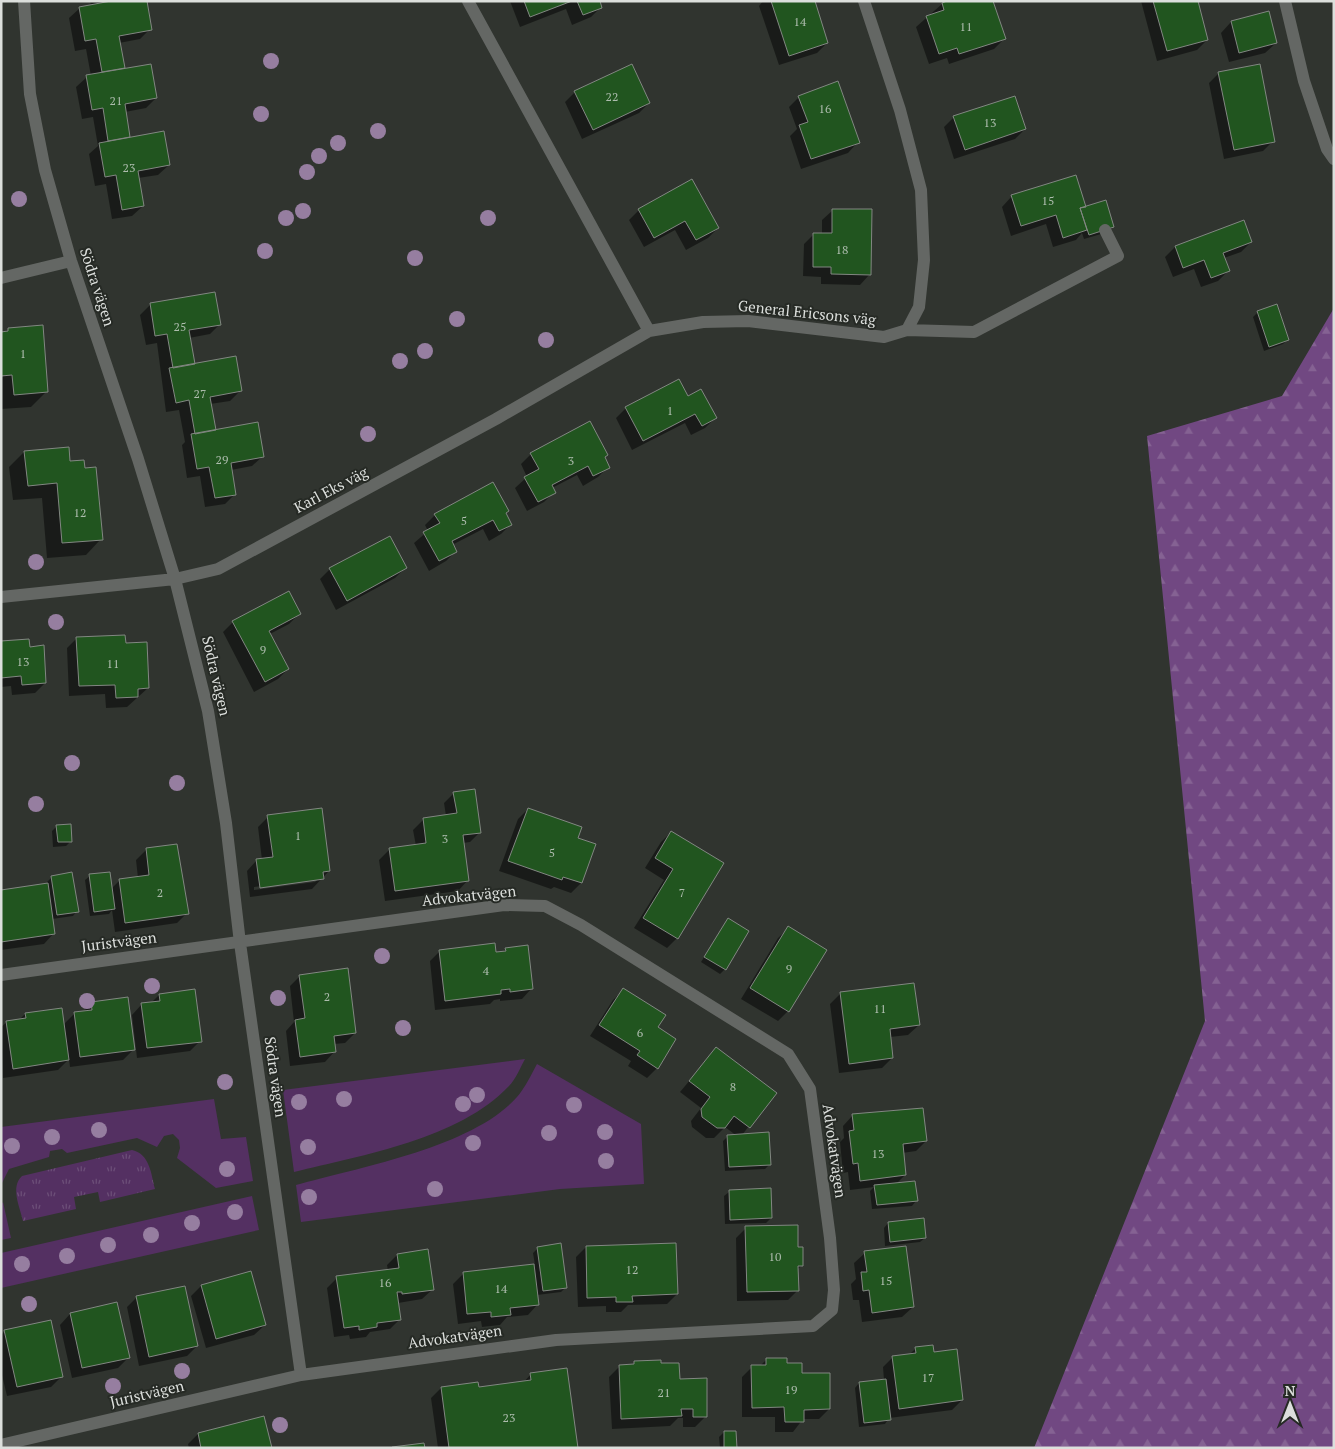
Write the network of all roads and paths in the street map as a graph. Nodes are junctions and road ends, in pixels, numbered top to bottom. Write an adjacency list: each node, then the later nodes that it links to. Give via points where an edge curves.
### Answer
1 (24, 1): 7 (street, Södra vägen, via 30,94 45,170)
2 (468, 1): 10 (street)
3 (864, 1): 9 (street, via 900,110 921,190 924,260 919,307)
4 (1285, 1): 5 (street, via 1304,81 1326,149)
5 (1334, 159)
6 (1105, 230): 9 (street, General Ericsons väg, via 1118,256 974,332)
7 (71, 261): 8 (street); 11 (street, Södra vägen)
8 (1, 278)
9 (907, 330): 10 (street, General Ericsons väg, via 884,337 748,321 703,322)
10 (650, 331): 11 (street, Karl Eks väg, via 496,419 218,569)
11 (175, 579): 12 (street, Karl Eks väg); 13 (street, Södra vägen, via 208,711 226,823)
12 (1, 597)
13 (240, 943): 14 (street, Juristvägen); 15 (street, Södra vägen); 15 (street, Advokatvägen, via 504,905 545,906 581,924 788,1054 810,1089 834,1290 832,1310 813,1326 556,1340)
14 (1, 975)
15 (301, 1375): 16 (street, Juristvägen)
16 (1, 1445)

